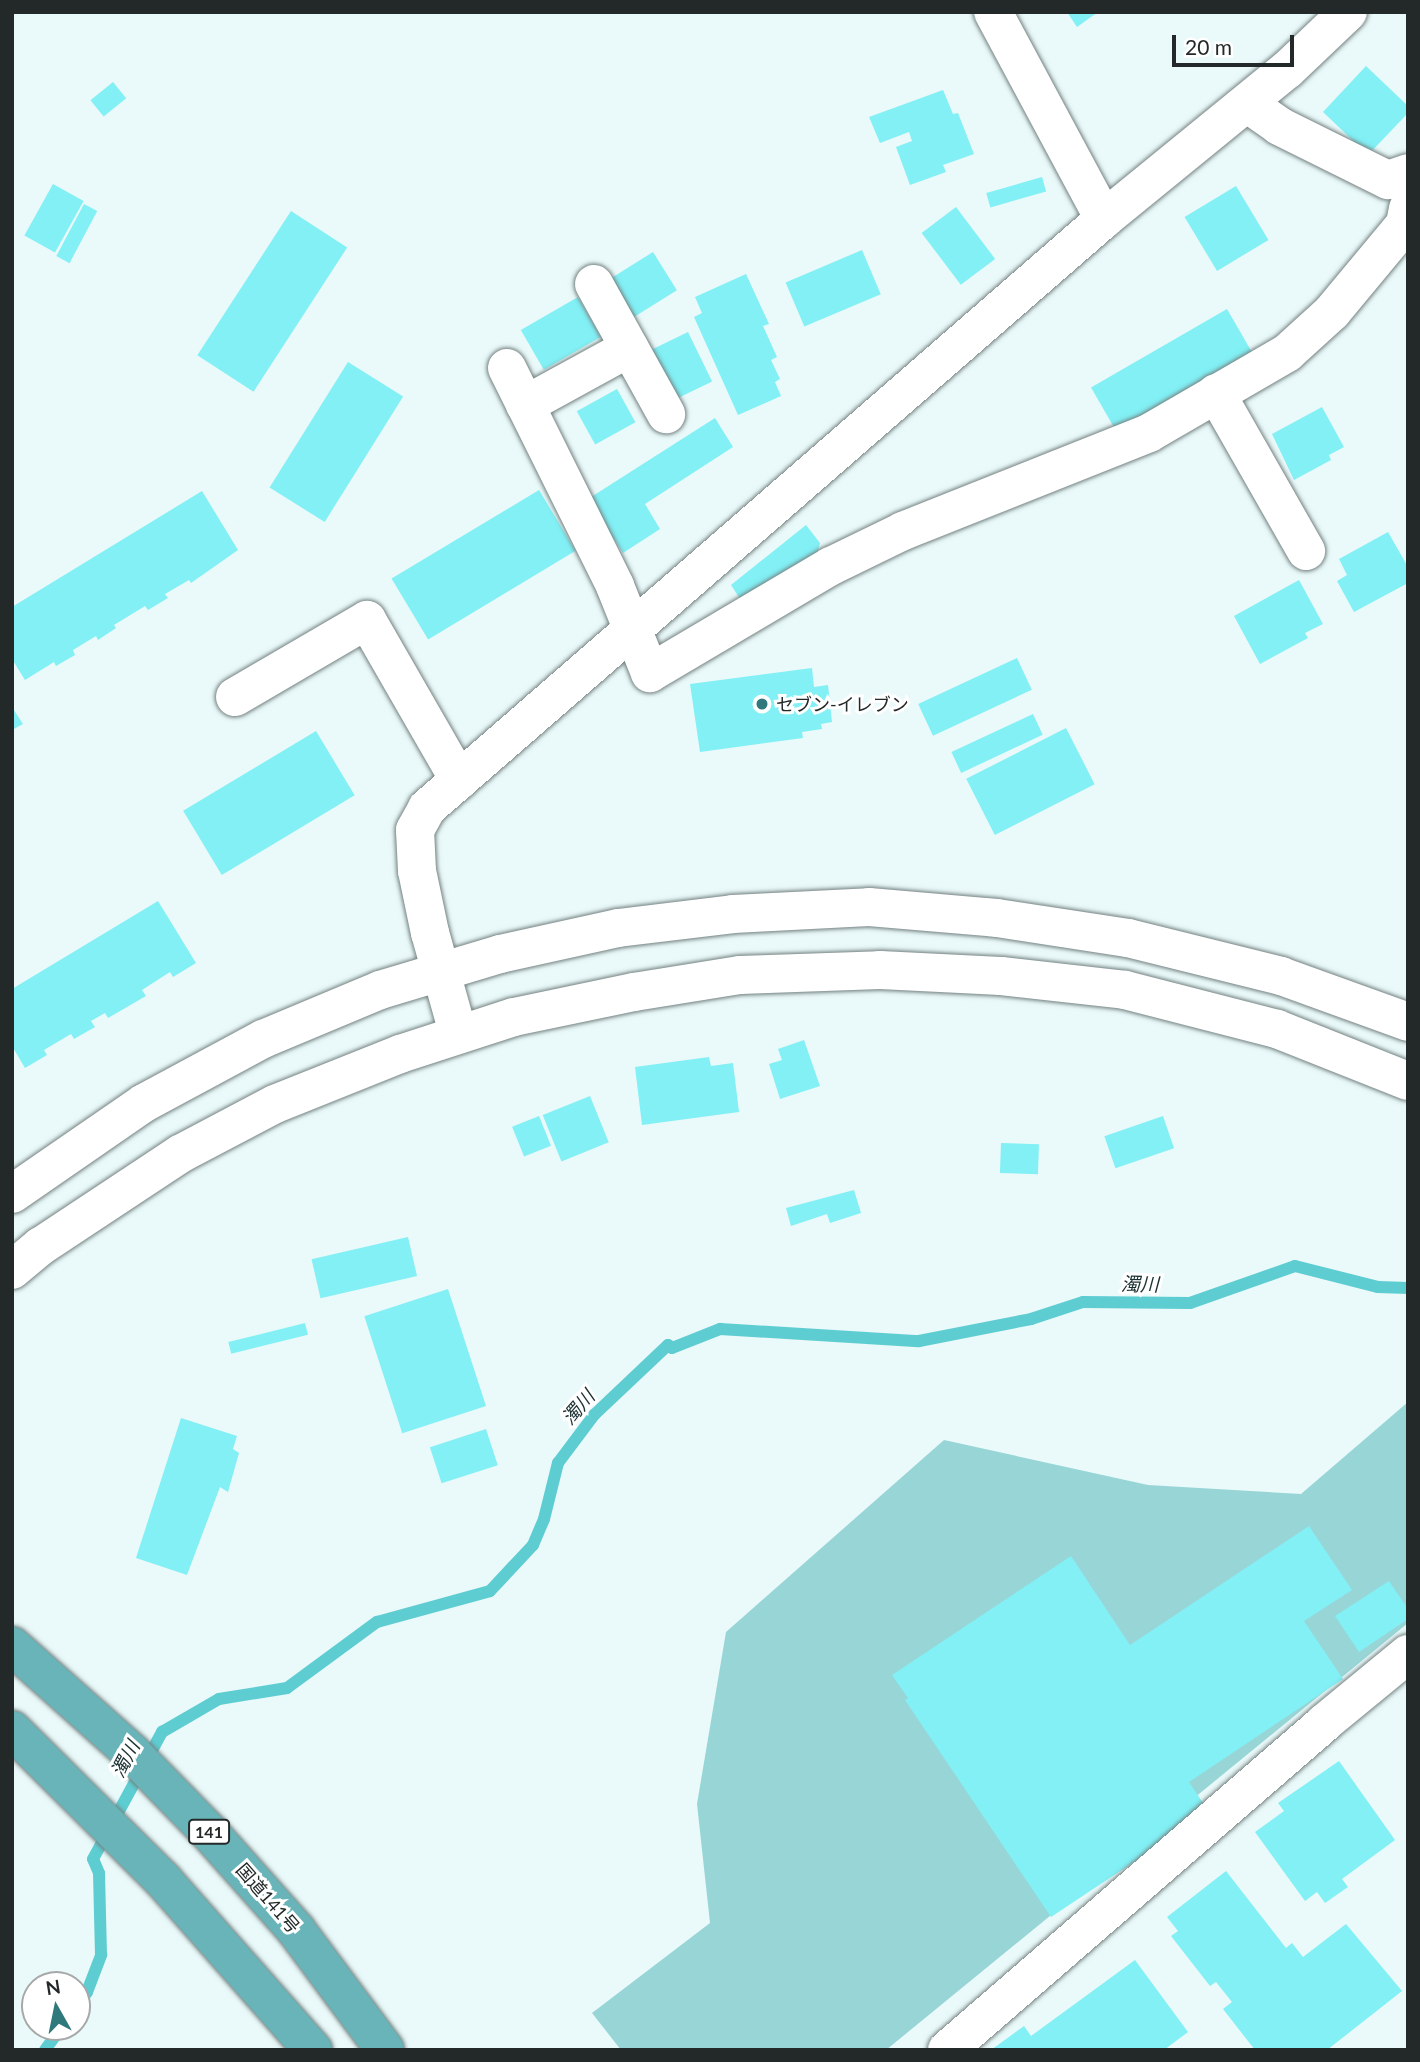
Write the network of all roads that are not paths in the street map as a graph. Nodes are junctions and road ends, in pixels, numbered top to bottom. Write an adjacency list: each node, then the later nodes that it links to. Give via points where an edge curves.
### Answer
1 (993, 12): 6 (street)
2 (1348, 12): 3 (street)
3 (1248, 104): 4 (street, via 1279,125 1388,180); 6 (street)
4 (1408, 173)
5 (1408, 208): 10 (street, via 1405,224 1332,312 1287,353)
6 (1104, 219): 14 (street)
7 (594, 284): 8 (street)
8 (629, 348): 11 (street); 12 (street)
9 (507, 369): 11 (street)
10 (1216, 393): 13 (street); 14 (street, via 1149,433 903,531 831,566 650,673)
11 (525, 405): 14 (street)
12 (666, 414)
13 (1306, 551)
14 (632, 627): 16 (street)
15 (235, 697): 16 (street, via 367,620)
16 (459, 780): 17 (street, via 426,808 415,830 417,871)
17 (440, 971): 18 (street, via 618,928 733,914 869,907 997,918 1128,938 1281,976); 19 (street); 21 (street, via 380,989 263,1039 144,1104)
18 (1408, 1022)
19 (458, 1033): 20 (street, via 634,992 740,975 880,970 988,975 1125,990 1277,1029); 22 (street, via 275,1104 180,1154)
20 (1408, 1081)
21 (12, 1194)
22 (12, 1270)
23 (12, 1646): 27 (highway, 国道141号 / 141, via 132,1753 209,1833 296,1930)
24 (1408, 1654): 28 (street)
25 (21, 1737): 26 (highway, via 163,1880)
26 (305, 2040)
27 (385, 2050)
28 (947, 2050)

